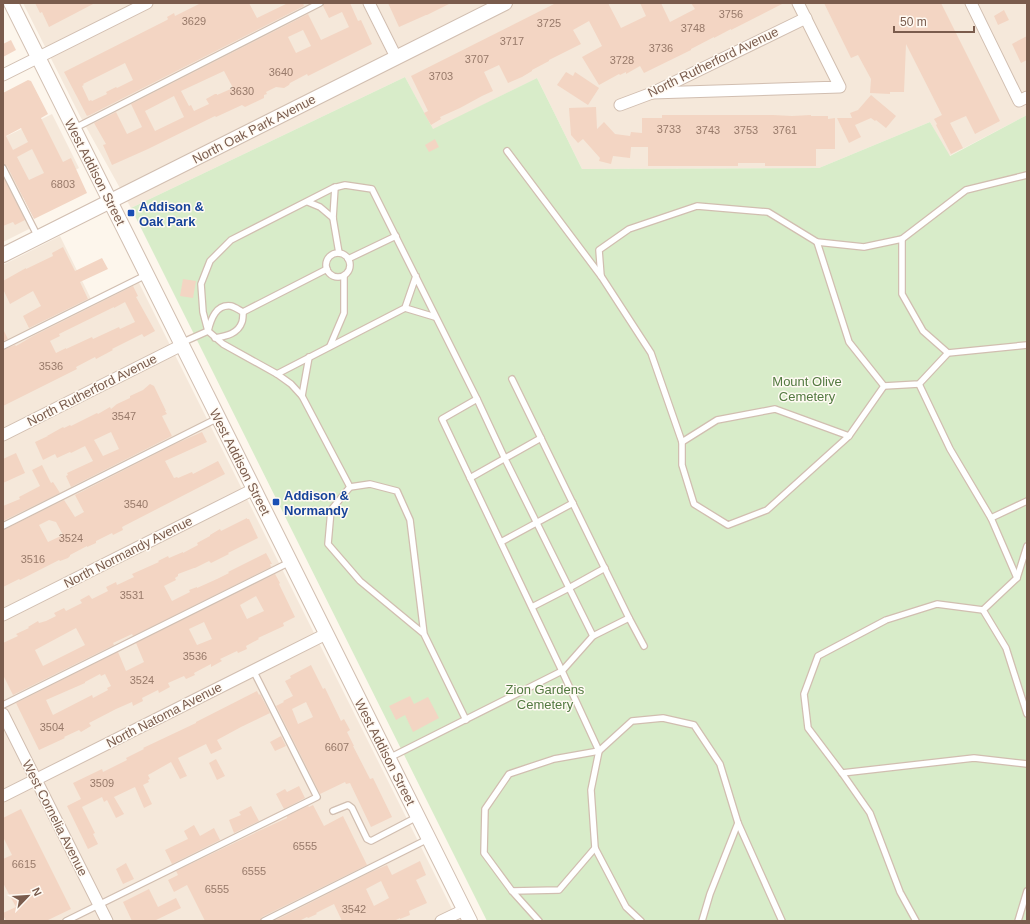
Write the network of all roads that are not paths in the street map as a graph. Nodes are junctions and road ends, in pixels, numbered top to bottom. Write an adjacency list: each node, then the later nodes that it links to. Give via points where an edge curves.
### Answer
1 (11, 3): 10 (street, West Addison Street)
2 (147, 3): 10 (street)
3 (320, 3): 15 (lane)
4 (369, 3): 9 (street)
5 (505, 3): 9 (street, North Oak Park Avenue)
6 (798, 3): 8 (street)
7 (971, 3): 13 (street)
8 (806, 18): 12 (street, North Rutherford Avenue); 12 (street, via 840,87)
9 (396, 57): 20 (street, North Oak Park Avenue)
10 (38, 58): 11 (street); 15 (street, West Addison Street)
11 (3, 75)
12 (652, 93): 14 (street, North Rutherford Avenue)
13 (1023, 99)
14 (620, 105)
15 (74, 129): 20 (street, West Addison Street)
16 (507, 151): 34 (lane)
17 (3, 168): 24 (lane)
18 (1027, 175): 25 (lane, via 966,190)
19 (336, 187): 21 (lane); 22 (lane); 23 (lane, via 345,185 372,189)
20 (110, 201): 24 (street, North Oak Park Avenue); 31 (street, West Addison Street)
21 (308, 202): 22 (lane, via 320,207); 38 (lane, via 231,240 210,261 201,284 202,312)
22 (333, 218): 27 (lane)
23 (396, 236): 29 (lane); 33 (lane)
24 (38, 238): 28 (street, North Oak Park Avenue)
25 (902, 239): 26 (lane, via 864,247); 44 (lane, via 902,294 923,331)
26 (817, 242): 34 (lane, via 768,212 697,206 629,229 599,250); 49 (lane, via 849,342)
27 (339, 253): 29 (lane); 30 (lane, via 328,258)
28 (3, 255)
29 (348, 259): 32 (lane, via 349,270)
30 (327, 269): 32 (lane, via 336,277); 36 (lane)
31 (146, 274): 40 (street, West Addison Street); 42 (lane)
32 (344, 276): 43 (lane, via 344,313)
33 (416, 276): 35 (lane); 37 (lane)
34 (601, 276): 56 (lane, via 651,353)
35 (405, 308): 37 (lane); 43 (lane)
36 (243, 312): 38 (lane, via 232,306 222,307 215,312); 39 (lane, via 242,322 237,330 230,335)
37 (436, 317): 51 (lane)
38 (208, 331): 39 (lane); 40 (lane)
39 (216, 338): 46 (lane)
40 (181, 344): 52 (street, West Addison Street); 53 (street, North Rutherford Avenue)
41 (1027, 345): 44 (lane)
42 (3, 346)
43 (330, 346): 45 (lane)
44 (948, 353): 48 (lane)
45 (309, 357): 46 (lane); 50 (lane)
46 (277, 374): 50 (lane)
47 (512, 378): 55 (lane)
48 (919, 384): 49 (lane); 63 (lane, via 950,449)
49 (884, 386): 54 (lane)
50 (302, 396): 59 (lane)
51 (477, 399): 57 (lane); 58 (lane, via 442,419)
52 (218, 418): 60 (street, West Addison Street); 65 (lane)
53 (3, 435)
54 (849, 436): 56 (lane, via 775,409 717,420); 56 (lane, via 767,510 728,525 694,504 682,465)
55 (541, 438): 57 (lane); 62 (lane)
56 (682, 442)
57 (504, 458): 58 (lane); 64 (lane)
58 (470, 478): 66 (lane)
59 (350, 487): 77 (lane, via 370,484 397,491 410,520); 77 (lane, via 331,510 328,544 360,580)
60 (254, 489): 68 (street, West Addison Street); 74 (street, North Normandy Avenue)
61 (1027, 501): 63 (lane)
62 (573, 503): 64 (lane); 69 (lane)
63 (991, 518): 70 (lane)
64 (536, 522): 66 (lane); 71 (lane)
65 (3, 526)
66 (501, 542): 72 (lane)
67 (1027, 546): 70 (lane)
68 (290, 562): 76 (street, West Addison Street); 82 (lane)
69 (605, 568): 71 (lane); 75 (lane)
70 (1016, 578): 73 (lane)
71 (569, 588): 72 (lane); 78 (lane)
72 (532, 607): 81 (lane)
73 (984, 610): 84 (lane, via 1006,648); 89 (lane, via 938,604 886,620 818,656 804,694 808,728)
74 (3, 615)
75 (629, 618): 78 (lane); 79 (lane)
76 (326, 634): 80 (street, North Natoma Avenue); 87 (street, West Addison Street)
77 (424, 634): 85 (lane)
78 (593, 636): 81 (lane)
79 (644, 646)
80 (253, 670): 90 (street, North Natoma Avenue); 99 (lane, via 317,797)
81 (562, 671): 85 (lane); 86 (lane)
82 (3, 705)
83 (3, 714): 90 (street, West Cornelia Avenue)
84 (1027, 714)
85 (466, 720): 87 (lane)
86 (599, 751): 94 (lane, via 632,721 663,718 694,725 720,764); 96 (lane, via 591,790); 97 (lane, via 554,759 509,774 484,809 484,853)
87 (388, 759): 93 (street, West Addison Street)
88 (1027, 764): 89 (lane, via 974,758)
89 (842, 773): 109 (lane, via 870,813 900,892)
90 (36, 779): 91 (street, North Natoma Avenue); 99 (street, West Cornelia Avenue)
91 (3, 796)
92 (333, 811): 93 (lane, via 348,805 352,808 367,839 371,841)
93 (418, 817): 95 (street, West Addison Street)
94 (738, 823): 107 (lane); 108 (lane)
95 (428, 839): 100 (street, West Addison Street); 103 (lane)
96 (595, 848): 97 (lane, via 559,890); 106 (lane, via 626,907)
97 (512, 891): 105 (lane)
98 (1027, 891): 110 (lane)
99 (98, 905): 101 (lane); 102 (street, West Cornelia Avenue)
100 (467, 915): 104 (street)
101 (66, 921)
102 (107, 921)
103 (264, 921)
104 (441, 921)
105 (539, 921)
106 (641, 921)
107 (702, 921)
108 (782, 921)
109 (916, 921)
110 (1018, 921)

